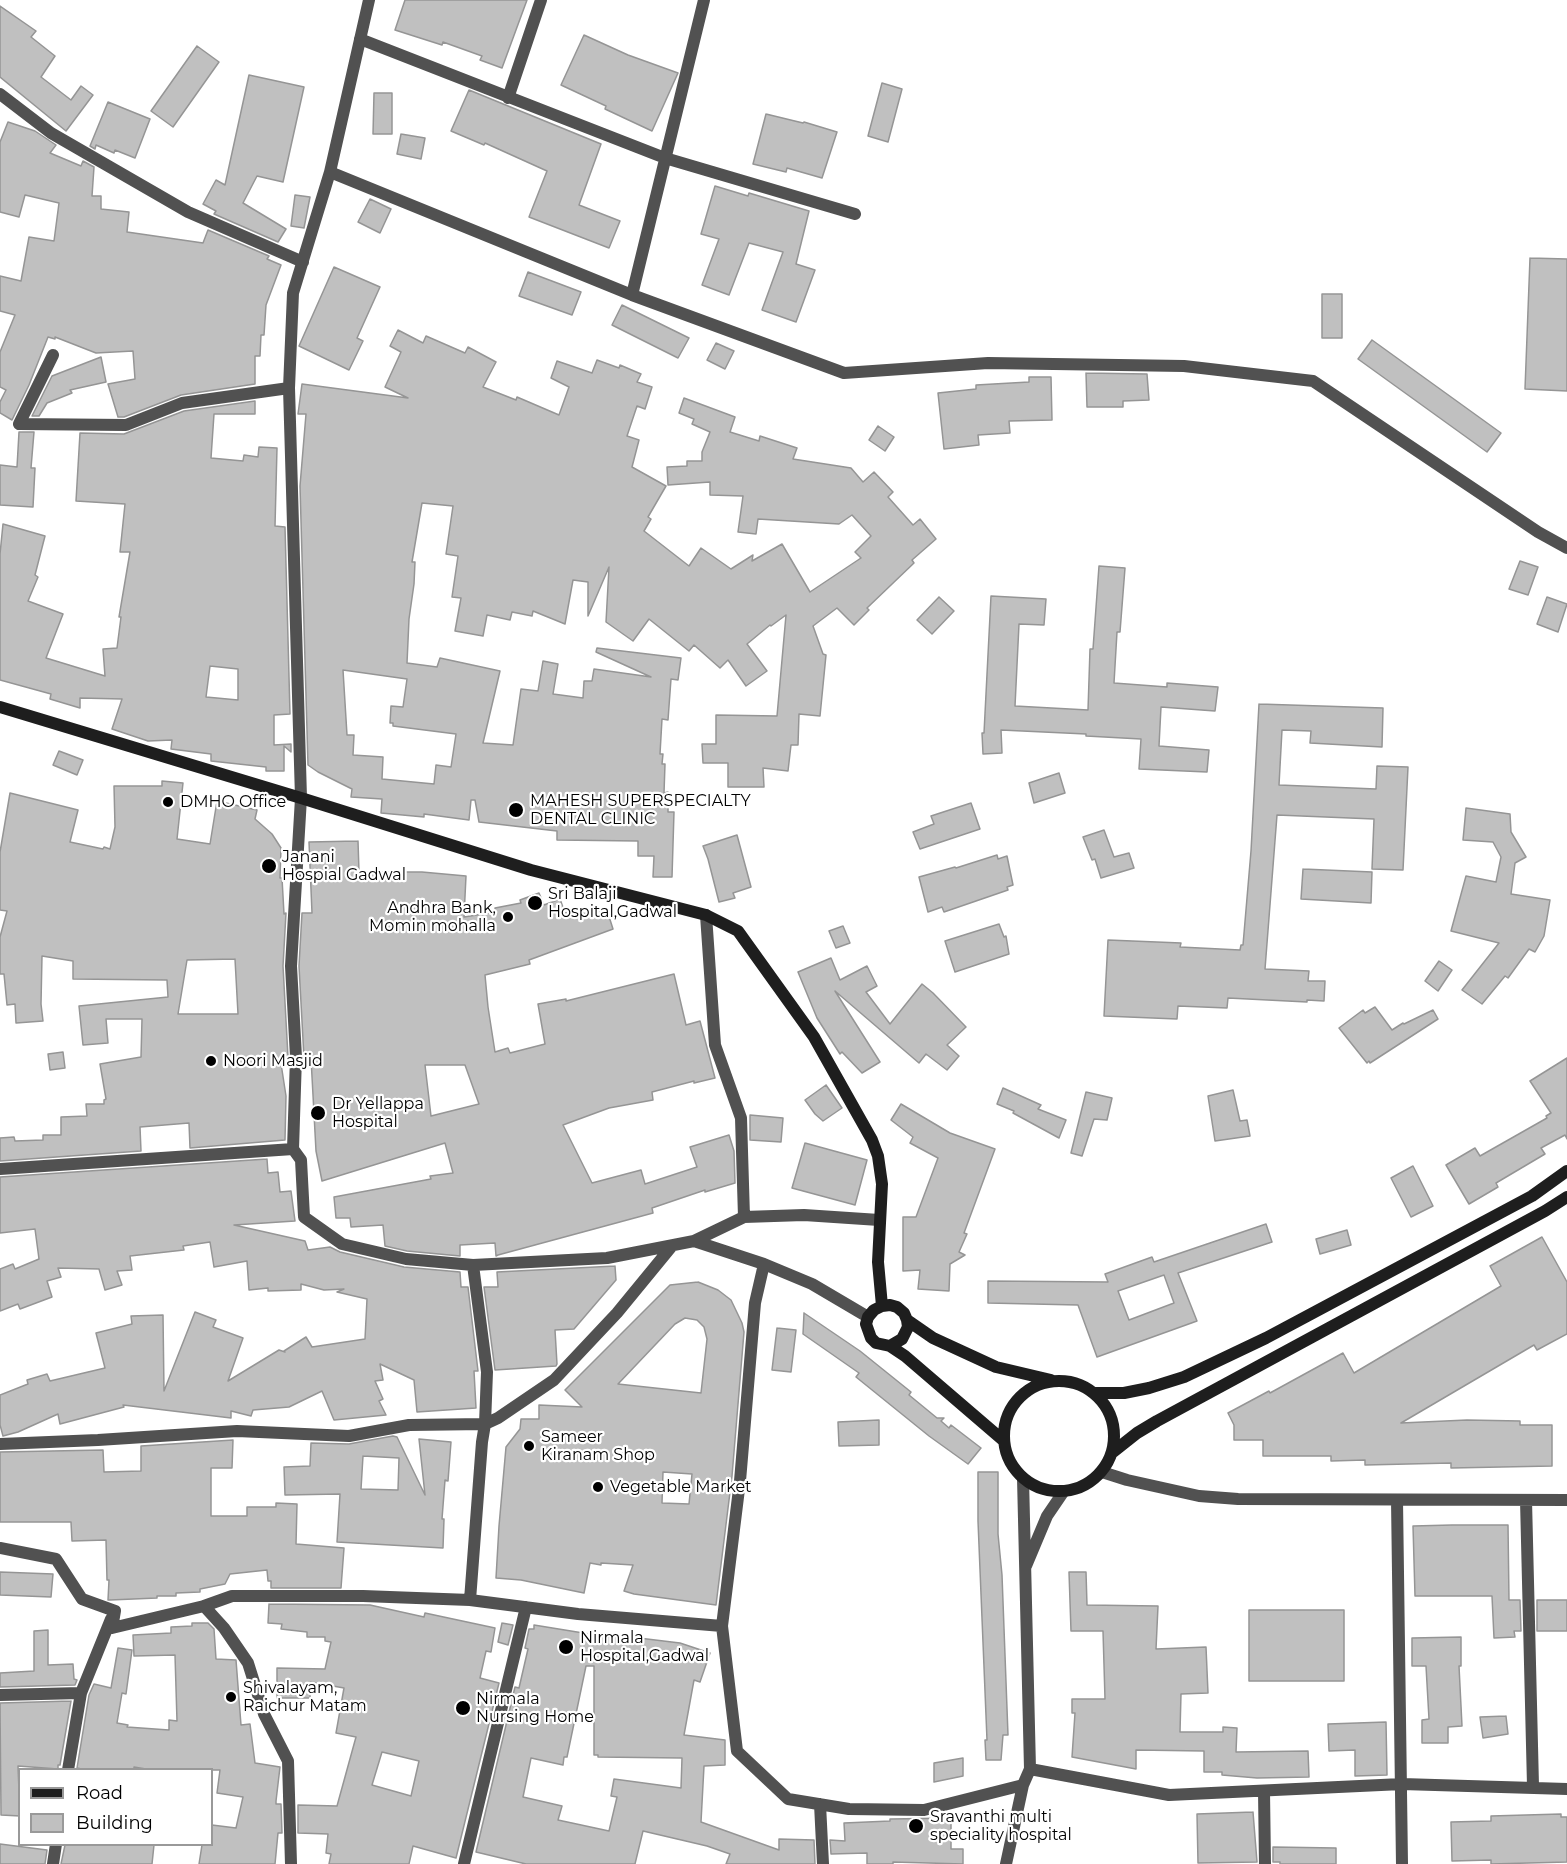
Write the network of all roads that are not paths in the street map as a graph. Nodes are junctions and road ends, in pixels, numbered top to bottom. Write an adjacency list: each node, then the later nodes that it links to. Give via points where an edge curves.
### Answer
1 (369, 0): 4 (street)
2 (542, 0): 6 (street)
3 (704, 0): 7 (street)
4 (360, 39): 6 (street); 8 (street)
5 (0, 94): 10 (street, via 51,133 188,212)
6 (508, 98): 7 (street)
7 (665, 158): 9 (street); 11 (street)
8 (330, 172): 10 (street); 11 (street)
9 (855, 214)
10 (303, 262): 13 (street, via 293,293)
11 (632, 296): 14 (street, via 844,374 988,363 1184,366 1313,381)
12 (53, 355): 13 (street, via 19,424 126,425 182,403)
13 (289, 388): 16 (street)
14 (1567, 548)
15 (0, 706): 16 (main road)
16 (301, 798): 17 (main road, via 531,870); 18 (street, via 291,966 296,1058)
17 (706, 915): 22 (street, via 715,1045 741,1118); 23 (main road, via 738,931 814,1037 878,1156 882,1184)
18 (293, 1149): 19 (street); 27 (street, via 301,1160 304,1217 342,1244 406,1259)
19 (0, 1169)
20 (1567, 1171): 33 (main road, via 1521,1201 1266,1338 1184,1377 1124,1393)
21 (1567, 1197): 37 (main road, via 1157,1421)
22 (744, 1217): 23 (street, via 804,1215); 24 (street)
23 (879, 1220): 28 (main road)
24 (694, 1241): 25 (street); 26 (street)
25 (672, 1246): 27 (street, via 607,1258); 34 (street, via 617,1314 554,1380)
26 (764, 1264): 29 (street, via 812,1284); 50 (street, via 755,1303 740,1481)
27 (473, 1265): 34 (street, via 486,1372)
28 (882, 1305): 29 (main road); 30 (main road, via 897,1307)
29 (868, 1317): 31 (main road, via 871,1338)
30 (907, 1320): 31 (main road, via 902,1339); 32 (main road, via 933,1338 996,1367)
31 (890, 1346): 35 (main road)
32 (1054, 1380): 33 (main road, via 1076,1382); 35 (main road, via 1033,1387 1016,1400 1006,1420)
33 (1095, 1393): 37 (main road, via 1109,1410 1115,1431)
34 (485, 1424): 36 (street, via 409,1425 349,1436 237,1431); 46 (street)
35 (1004, 1441): 39 (main road, via 1010,1462)
36 (0, 1444)
37 (1113, 1452): 38 (main road)
38 (1102, 1472): 40 (main road, via 1085,1485); 41 (street, via 1199,1496)
39 (1023, 1478): 40 (main road, via 1042,1489); 45 (street)
40 (1064, 1491): 45 (street, via 1047,1516)
41 (1397, 1500): 42 (street); 55 (street)
42 (1526, 1500): 43 (street); 57 (street)
43 (1567, 1500)
44 (0, 1548): 49 (street, via 56,1559 82,1599)
45 (1024, 1570): 54 (street)
46 (470, 1600): 47 (street, via 232,1596); 48 (street)
47 (204, 1606): 49 (street, via 112,1628); 63 (street, via 248,1663 264,1714 288,1761)
48 (526, 1607): 50 (street); 64 (street)
49 (115, 1611): 51 (street)
50 (722, 1626): 60 (street, via 737,1751 788,1799)
51 (81, 1693): 52 (street); 53 (street)
52 (0, 1695)
53 (68, 1768)
54 (1030, 1768): 56 (street); 59 (street, via 1169,1795)
55 (1402, 1784): 57 (street); 59 (street); 68 (street)
56 (1023, 1785): 60 (street, via 924,1810 849,1809); 66 (street)
57 (1533, 1786): 58 (street)
58 (1567, 1789)
59 (1264, 1791): 67 (street)
60 (820, 1804): 65 (street)
61 (56, 1846): 62 (street)
62 (53, 1864)
63 (291, 1864)
64 (464, 1864)
65 (823, 1864)
66 (1006, 1864)
67 (1265, 1864)
68 (1402, 1864)

